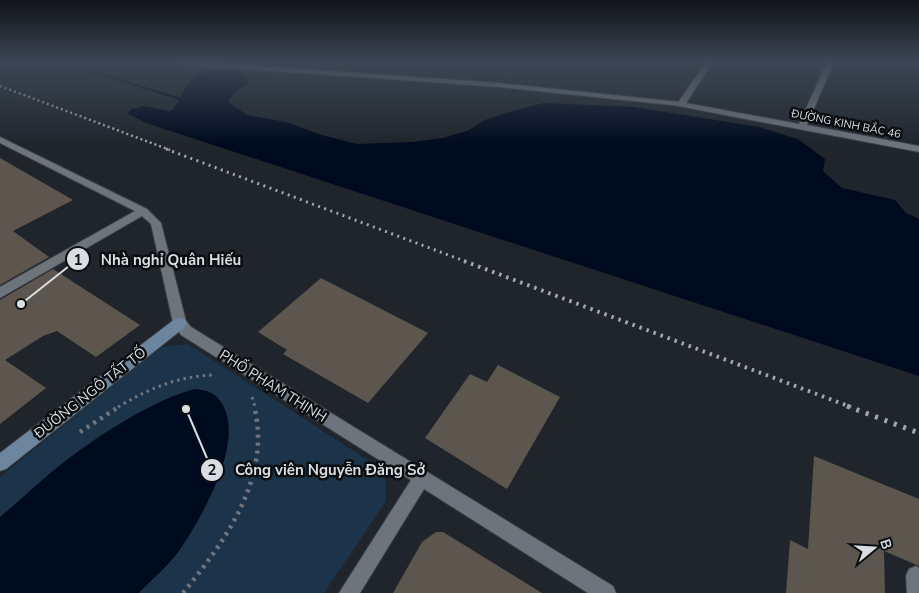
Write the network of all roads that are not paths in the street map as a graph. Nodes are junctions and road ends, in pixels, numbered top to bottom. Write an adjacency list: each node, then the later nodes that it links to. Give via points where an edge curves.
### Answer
1 (545, 90): 4 (street, ĐƯỜNG KINH BẮC 46)
2 (691, 90): 4 (street)
3 (819, 90): 5 (street)
4 (681, 104): 5 (street, ĐƯỜNG KINH BẮC 46)
5 (802, 127): 7 (street, ĐƯỜNG KINH BẮC 46)
6 (0, 140): 8 (street)
7 (919, 149)
8 (143, 211): 9 (street); 10 (street, via 156,223)
9 (0, 293)
10 (180, 323): 11 (street, ĐƯỜNG NGÔ TẤT TỐ); 12 (street, PHỐ PHẠM THỊNH, via 186,331)
11 (0, 463)
12 (421, 479): 14 (street); 15 (street, PHỐ PHẠM THỊNH)
13 (919, 578): 16 (street, via 916,576)
14 (349, 593)
15 (606, 593)
16 (917, 593)

